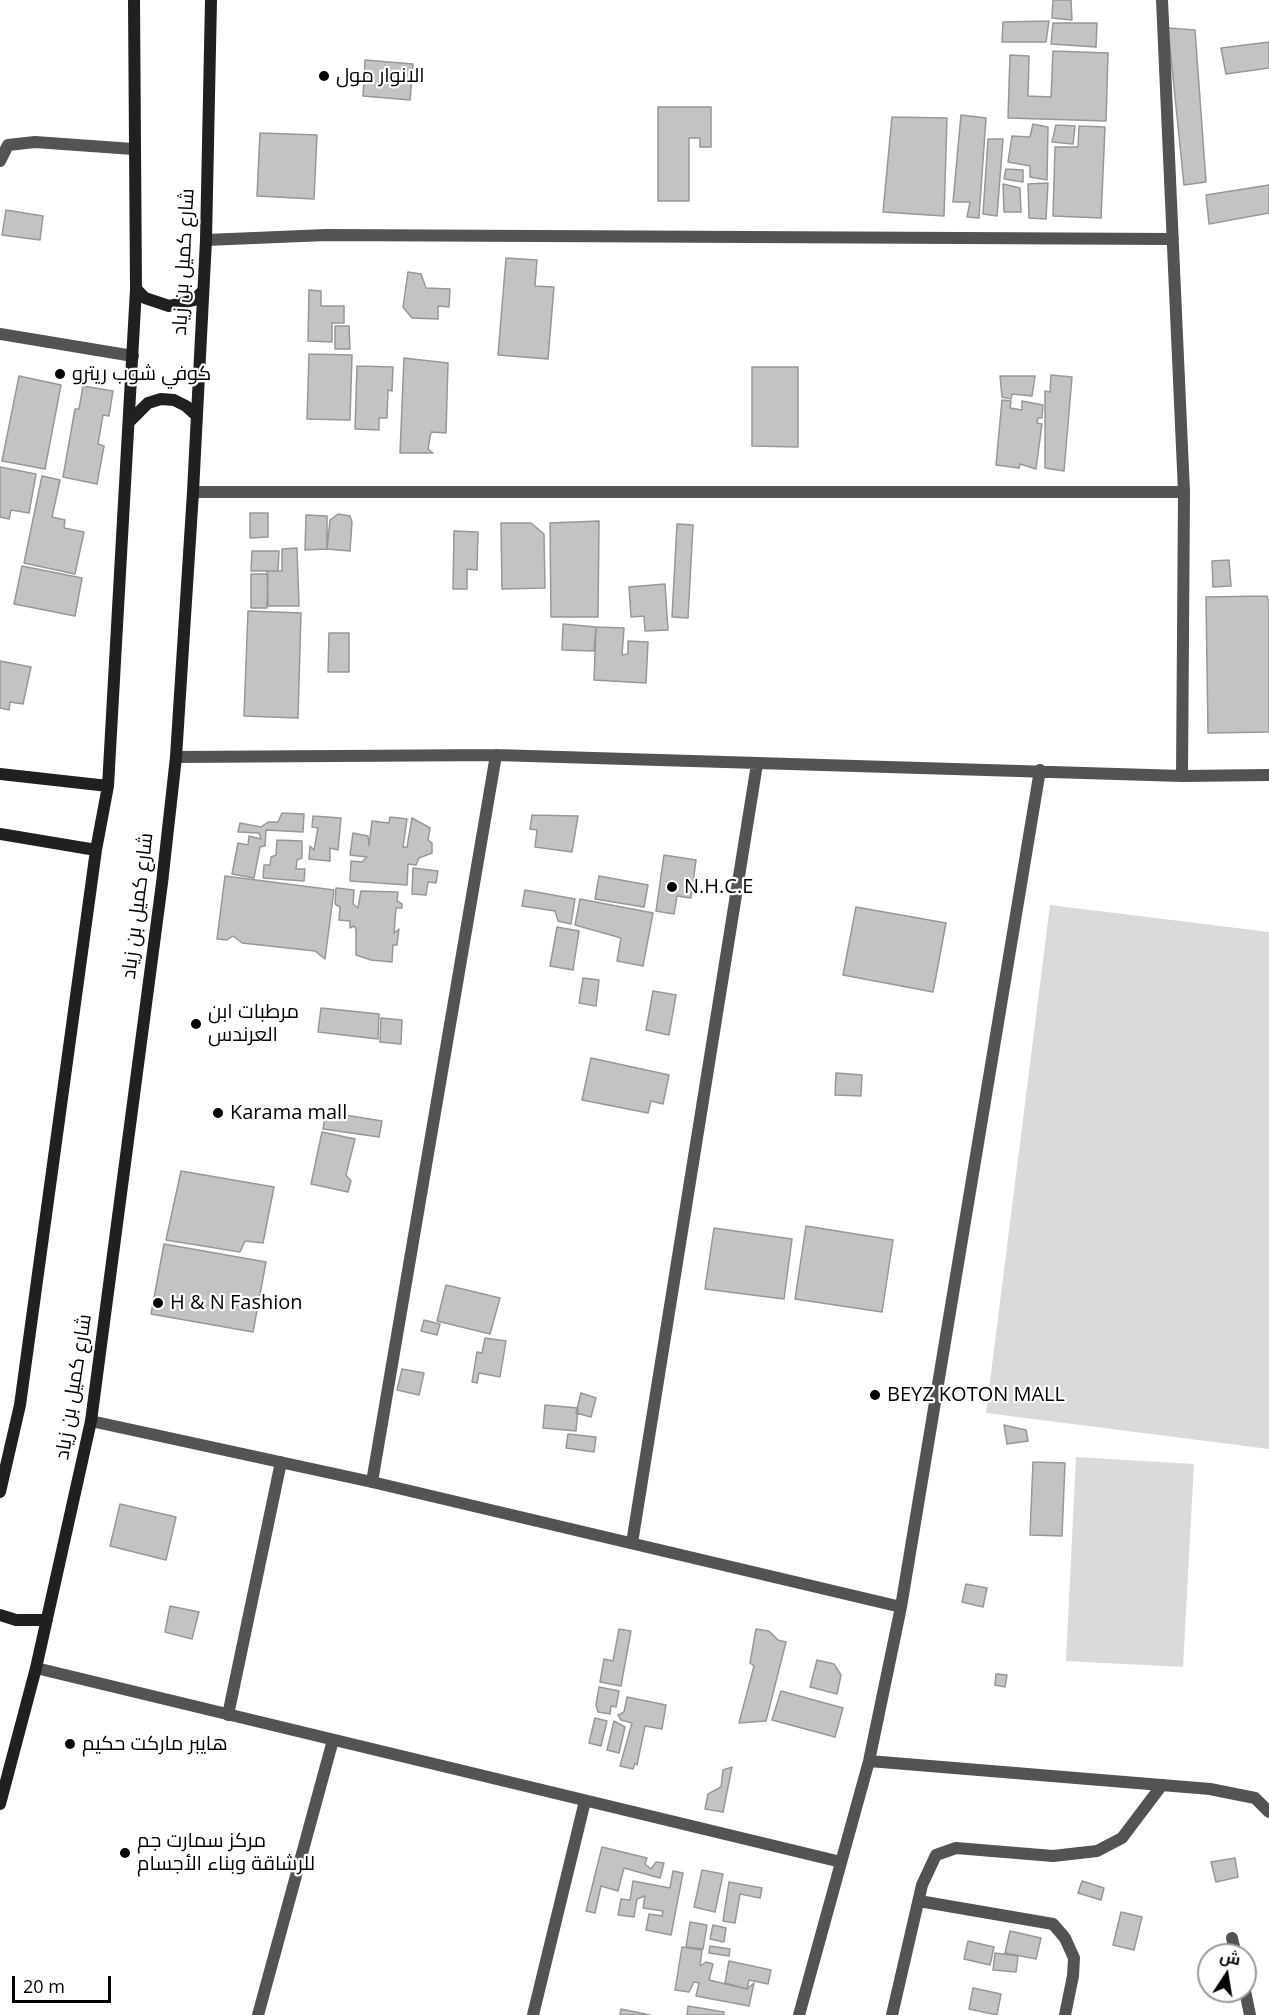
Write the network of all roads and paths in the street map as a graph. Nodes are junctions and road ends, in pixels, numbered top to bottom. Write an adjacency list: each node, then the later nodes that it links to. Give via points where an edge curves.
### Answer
1 (134, 0): 4 (main road)
2 (211, 0): 7 (main road, شارع كميل بن زياد)
3 (1162, 0): 6 (street)
4 (133, 149): 5 (street, via 35,142 8,145); 8 (main road)
5 (0, 161)
6 (1173, 239): 7 (street, via 326,235); 15 (street)
7 (206, 240): 9 (main road, شارع كميل بن زياد)
8 (136, 289): 9 (main road, via 145,298 169,306 194,300); 11 (main road)
9 (203, 291): 12 (main road, شارع كميل بن زياد)
10 (0, 334): 11 (street)
11 (132, 356): 13 (main road)
12 (196, 415): 13 (main road, via 174,400 161,399 148,403); 14 (main road, شارع كميل بن زياد)
13 (129, 421): 23 (main road)
14 (193, 492): 15 (street); 17 (main road, شارع كميل بن زياد)
15 (1184, 492): 22 (street)
16 (496, 755): 17 (street); 18 (street); 28 (street)
17 (176, 757): 26 (main road, شارع كميل بن زياد)
18 (757, 764): 19 (street); 30 (street)
19 (1040, 770): 22 (street); 31 (street)
20 (0, 774): 23 (main road)
21 (1269, 775): 22 (street)
22 (1182, 776)
23 (108, 786): 25 (main road)
24 (0, 834): 25 (main road)
25 (96, 850): 29 (main road, via 20,1405)
26 (91, 1421): 27 (street); 33 (main road, شارع كميل بن زياد)
27 (281, 1462): 28 (street); 35 (street)
28 (372, 1482): 30 (street)
29 (0, 1492)
30 (632, 1543): 31 (street)
31 (900, 1607): 37 (street)
32 (0, 1615): 33 (main road, via 31,1622)
33 (47, 1620): 34 (main road, شارع كميل بن زياد)
34 (36, 1668): 35 (street); 38 (main road, شارع كميل بن زياد)
35 (228, 1715): 36 (street)
36 (333, 1740): 40 (street); 47 (street)
37 (869, 1761): 39 (street); 43 (street)
38 (5, 1762): 41 (main road, شارع كميل بن زياد)
39 (1162, 1785): 42 (street, via 1255,1798); 44 (street, via 1122,1838 1097,1851 1053,1856 956,1848 936,1855)
40 (585, 1801): 43 (street); 48 (street)
41 (0, 1804)
42 (1269, 1812)
43 (841, 1862): 49 (street)
44 (919, 1901): 50 (street); 51 (street, via 1053,1924 1074,1958)
45 (1232, 1938): 46 (street)
46 (1233, 1943)
47 (258, 2015)
48 (533, 2015)
49 (799, 2015)
50 (892, 2015)
51 (1065, 2015)

